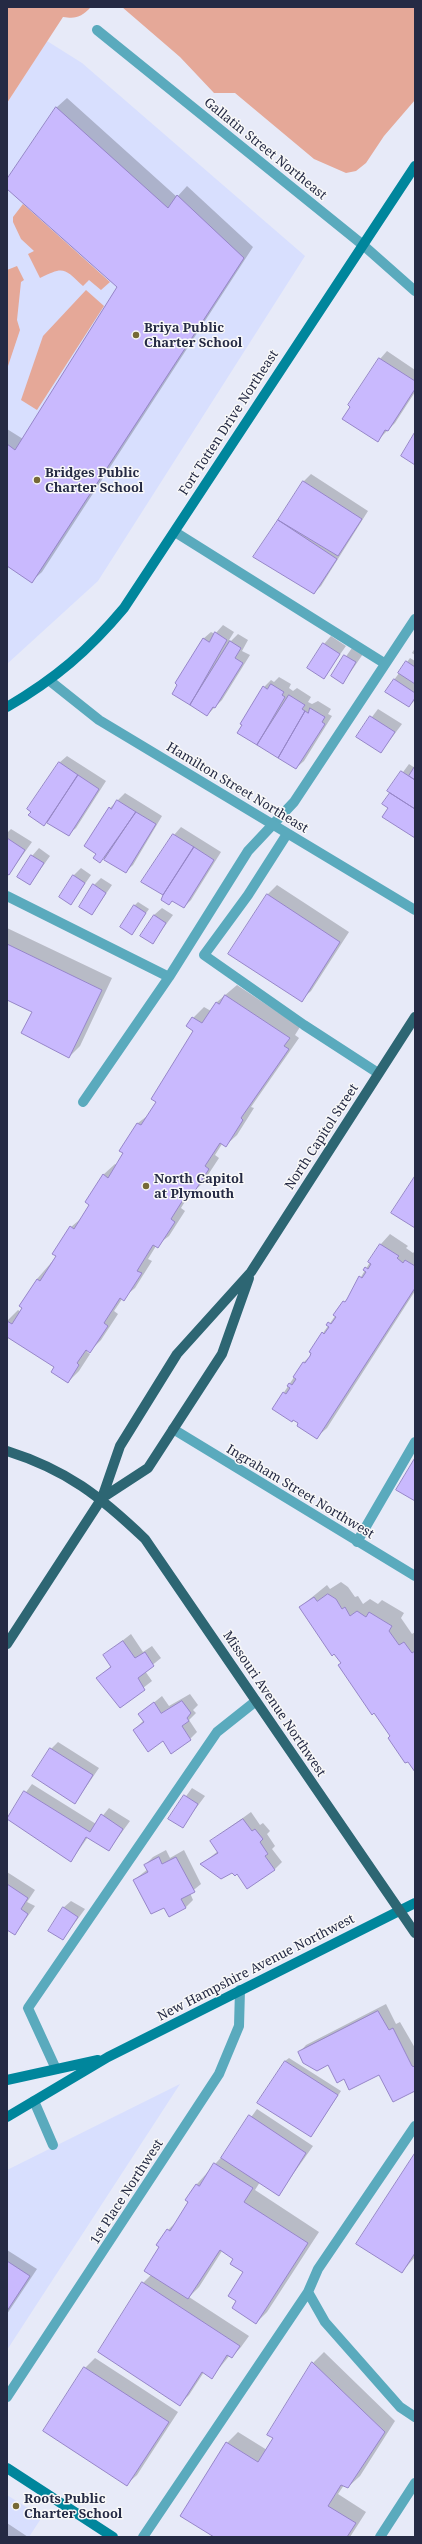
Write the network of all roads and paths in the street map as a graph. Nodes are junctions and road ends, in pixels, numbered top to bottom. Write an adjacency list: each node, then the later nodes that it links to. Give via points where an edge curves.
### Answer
1 (97, 30): 3 (street, Gallatin Street Northeast)
2 (415, 166): 3 (street, Fort Totten Drive Northeast)
3 (363, 246): 4 (street, Gallatin Street Northeast); 5 (street, Fort Totten Drive Northeast)
4 (415, 291)
5 (174, 532): 7 (street); 8 (street, Fort Totten Drive Northeast, via 113,621)
6 (415, 619): 7 (street)
7 (384, 663): 10 (street, via 294,802)
8 (50, 681): 9 (street, Fort Totten Drive Northeast); 10 (street, Hamilton Street Northeast, via 99,720)
9 (7, 707)
10 (272, 825): 11 (street, Hamilton Street Northeast); 14 (street, via 248,851)
11 (287, 834): 13 (street, Hamilton Street Northeast); 16 (street, via 248,895 204,955)
12 (7, 896): 14 (street)
13 (415, 910)
14 (169, 977): 17 (street)
15 (415, 1017): 16 (main road, North Capitol Street)
16 (378, 1073): 18 (main road, North Capitol Street)
17 (83, 1102)
18 (251, 1272): 19 (main road, via 222,1354); 22 (main road, via 177,1354 120,1446)
19 (172, 1429): 22 (main road, via 148,1468); 23 (street, Ingraham Street Northwest)
20 (415, 1442): 23 (street)
21 (7, 1451): 22 (main road, Missouri Avenue Northwest, via 51,1467)
22 (102, 1498): 25 (main road); 26 (main road, Missouri Avenue Northwest, via 145,1538)
23 (357, 1542): 24 (street, Ingraham Street Northwest)
24 (415, 1576)
25 (7, 1644)
26 (256, 1701): 28 (main road, Missouri Avenue Northwest); 32 (street, via 217,1732 28,2008)
27 (415, 1903): 28 (street, New Hampshire Avenue Northwest)
28 (399, 1911): 29 (main road, Missouri Avenue Northwest); 30 (street, New Hampshire Avenue Northwest)
29 (415, 1933)
30 (240, 1990): 31 (street, New Hampshire Avenue Northwest); 39 (street, 1st Place Northwest, via 239,2026 219,2074)
31 (108, 2057): 32 (street, New Hampshire Avenue Northwest); 34 (street, New Hampshire Avenue Northwest)
32 (56, 2069): 33 (street, New Hampshire Avenue Northwest)
33 (7, 2080)
34 (34, 2101): 35 (street, New Hampshire Avenue Northwest); 37 (street)
35 (7, 2117)
36 (415, 2126): 38 (street, via 318,2269)
37 (53, 2145)
38 (308, 2292): 40 (street, via 325,2322 400,2407); 44 (street)
39 (7, 2397)
40 (415, 2417)
41 (7, 2468): 43 (street)
42 (415, 2483): 45 (street)
43 (113, 2537)
44 (143, 2537)
45 (380, 2537)

